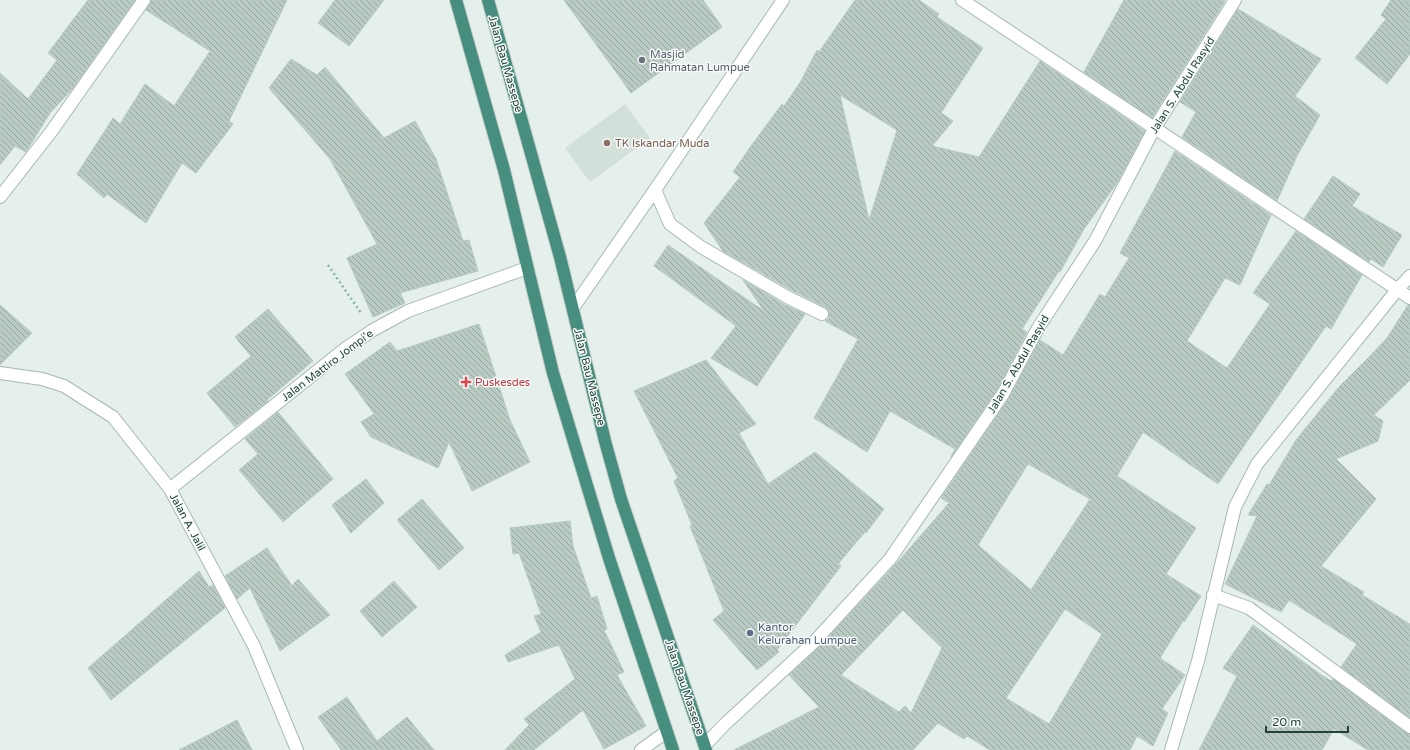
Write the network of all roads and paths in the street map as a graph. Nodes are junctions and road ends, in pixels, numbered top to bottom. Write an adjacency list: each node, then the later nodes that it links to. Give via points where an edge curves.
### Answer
1 (144, 0): 9 (street, via 51,132)
2 (456, 0): 11 (highway, via 502,163)
3 (488, 0): 15 (highway, Jalan Bau Massepe)
4 (783, 0): 8 (street)
5 (962, 0): 7 (street)
6 (1235, 0): 7 (street, Jalan S. Abdul Rasyid)
7 (1154, 129): 13 (street); 23 (street, Jalan S. Abdul Rasyid, via 1095,242 1038,328 1002,394 890,559 814,642 725,724)
8 (655, 190): 15 (street); 16 (street, via 670,224 700,247)
9 (0, 196)
10 (328, 265): 17 (path)
11 (527, 268): 17 (street, Jalan Mattiro Jompi'e, via 408,312); 22 (highway, via 553,373 609,558)
12 (1410, 276): 13 (street)
13 (1397, 290): 14 (street); 20 (street, via 1257,464 1235,508)
14 (1410, 298)
15 (573, 308): 23 (highway, Jalan Bau Massepe, via 621,499)
16 (822, 314)
17 (373, 330): 19 (street, Jalan Mattiro Jompi'e, via 346,348)
18 (0, 373): 19 (street, Jalan A. Jalil, via 42,379 64,386 113,417)
19 (170, 488): 24 (street, Jalan A. Jalil, via 254,646)
20 (1213, 595): 21 (street, via 1249,608); 27 (street, via 1198,661)
21 (1410, 727)
22 (666, 732): 25 (street); 26 (highway)
23 (705, 748)
24 (297, 750)
25 (641, 750)
26 (673, 750)
27 (1171, 750)

